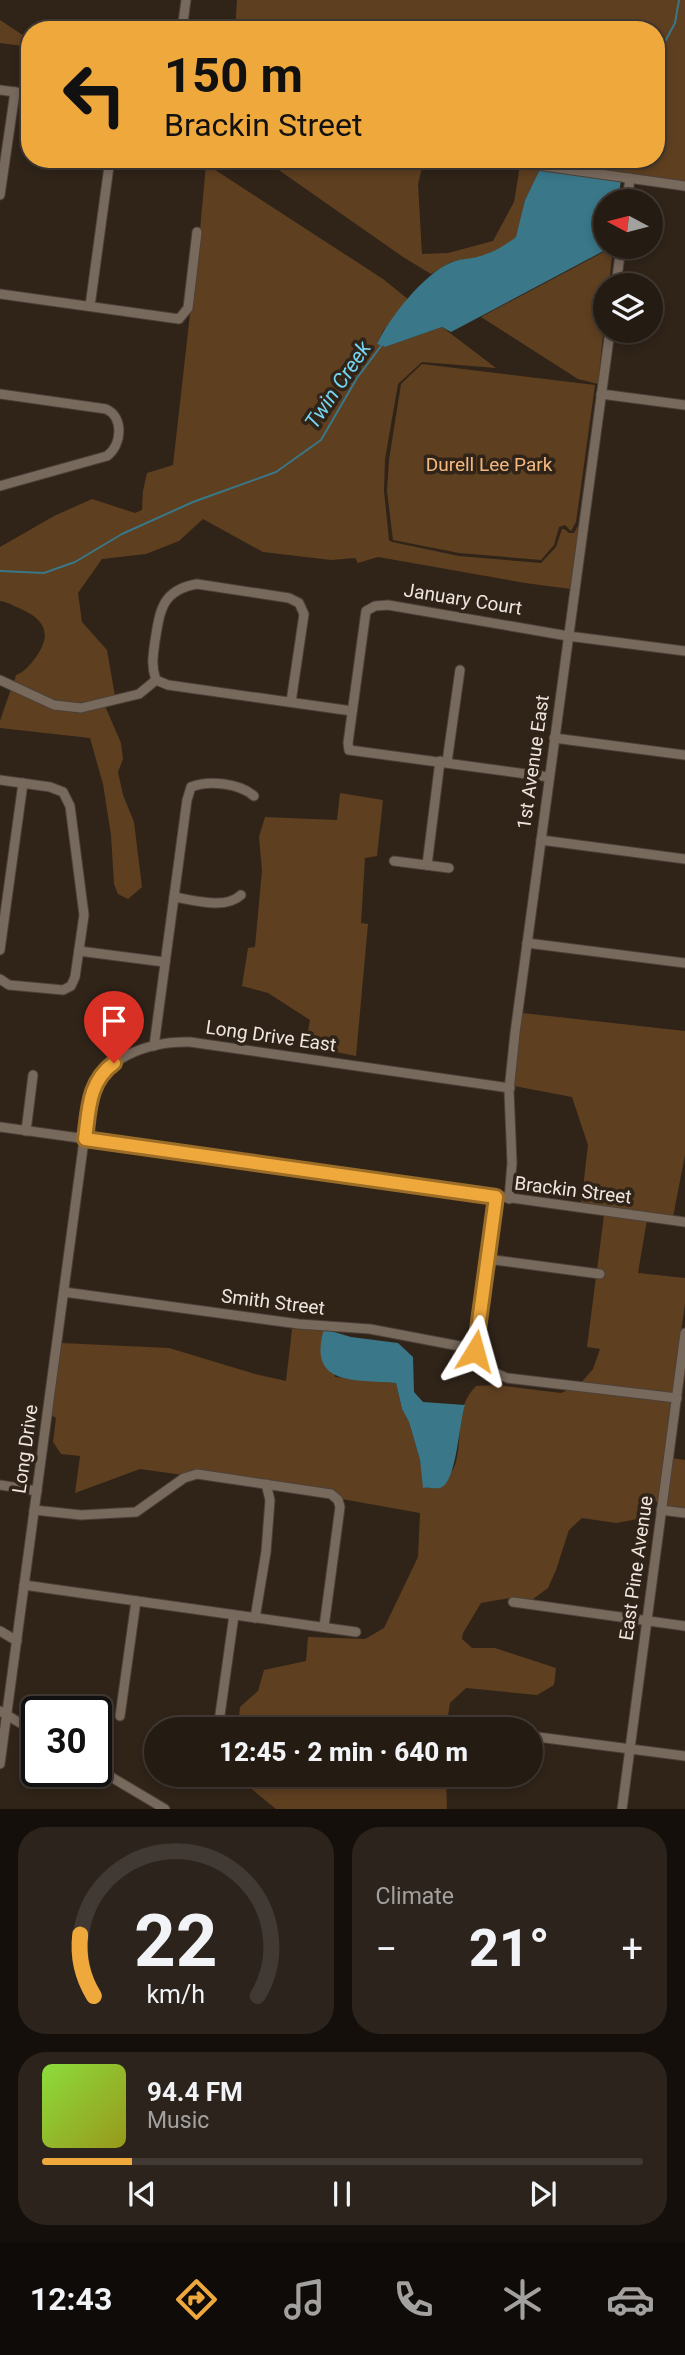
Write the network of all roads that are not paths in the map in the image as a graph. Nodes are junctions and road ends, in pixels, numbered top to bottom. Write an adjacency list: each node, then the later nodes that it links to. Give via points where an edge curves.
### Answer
1 (186, 0): 2 (street)
2 (183, 21)
3 (0, 90): 4 (street)
4 (15, 92): 5 (street); 11 (street)
5 (21, 93)
6 (109, 168): 14 (street)
7 (558, 168): 8 (street)
8 (630, 178): 9 (street); 10 (street)
9 (685, 186)
10 (629, 189)
11 (0, 195)
12 (197, 232): 14 (street, via 188,308 183,316 174,319)
13 (0, 295): 14 (street)
14 (90, 306)
15 (608, 343): 17 (street, 1st Avenue East)
16 (0, 394): 19 (street, via 109,410 119,425 116,445 107,456)
17 (601, 394): 18 (street); 20 (street, 1st Avenue East)
18 (685, 405)
19 (0, 486)
20 (568, 636): 21 (street); 26 (street, January Court, via 375,606 366,611); 27 (street, 1st Avenue East)
21 (685, 651)
22 (460, 670): 29 (street)
23 (0, 680): 24 (street, via 54,705 81,708 139,694)
24 (156, 680): 25 (street); 25 (street, via 152,667 159,612 183,587 197,584 289,598 299,603 304,614)
25 (291, 702): 26 (street)
26 (352, 711): 29 (street, January Court, via 349,750)
27 (554, 738): 28 (street); 30 (street, 1st Avenue East)
28 (685, 755)
29 (443, 762): 30 (street); 37 (street)
30 (549, 777): 34 (street, 1st Avenue East)
31 (0, 780): 32 (street)
32 (23, 783): 42 (street); 43 (street, via 63,792 70,806 84,915)
33 (254, 796): 40 (street, via 238,786 201,783 191,787)
34 (541, 840): 35 (street); 41 (street, 1st Avenue East)
35 (685, 859)
36 (394, 861): 37 (street)
37 (427, 865): 38 (street)
38 (449, 868)
39 (241, 895): 40 (street, via 223,903)
40 (174, 897): 44 (street)
41 (527, 943): 45 (street); 49 (street, 1st Avenue East)
42 (0, 950)
43 (79, 951): 44 (street); 46 (street, via 75,977 63,990 9,985)
44 (164, 962): 47 (street)
45 (685, 963)
46 (0, 979)
47 (154, 1046): 49 (street, Long Drive East, via 199,1043); 52 (street, Long Drive East, via 123,1058 100,1075 91,1094)
48 (33, 1074): 51 (street)
49 (510, 1088): 54 (street, 1st Avenue East)
50 (0, 1127): 51 (street, Brackin Street)
51 (26, 1131): 52 (street, Brackin Street)
52 (85, 1139): 53 (street, Brackin Street); 58 (street, Long Drive)
53 (496, 1197): 54 (street, Brackin Street); 56 (street)
54 (509, 1199): 55 (street, Brackin Street)
55 (685, 1222)
56 (488, 1259): 57 (street); 60 (street)
57 (600, 1274)
58 (64, 1292): 60 (street, Smith Street, via 299,1324 378,1330); 64 (street, Long Drive)
59 (685, 1333): 61 (street, East Pine Avenue)
60 (475, 1351): 61 (street, via 489,1370 503,1377)
61 (677, 1398): 66 (street, East Pine Avenue)
62 (266, 1484): 65 (street, via 197,1474 136,1512 87,1515); 72 (street, via 270,1500 266,1552); 75 (street, via 329,1493 340,1504)
63 (0, 1485): 64 (street)
64 (37, 1492): 65 (street, Long Drive)
65 (34, 1510): 68 (street, Long Drive)
66 (661, 1510): 67 (street); 73 (street, East Pine Avenue)
67 (685, 1513)
68 (24, 1585): 69 (street); 78 (street, Long Drive)
69 (136, 1601): 71 (street); 80 (street)
70 (513, 1602): 73 (street)
71 (234, 1615): 72 (street); 81 (street)
72 (255, 1618): 75 (street)
73 (645, 1622): 74 (street); 84 (street, East Pine Avenue)
74 (685, 1626)
75 (324, 1627): 77 (street)
76 (0, 1631): 78 (street)
77 (356, 1632)
78 (17, 1641): 79 (street, Long Drive)
79 (3, 1713): 82 (street); 86 (street, Long Drive)
80 (120, 1716)
81 (220, 1717)
82 (21, 1724)
83 (543, 1738): 84 (street)
84 (631, 1749): 85 (street); 89 (street, East Pine Avenue)
85 (685, 1756)
86 (0, 1763)
87 (112, 1778): 88 (street)
88 (165, 1809)
89 (622, 1809)

